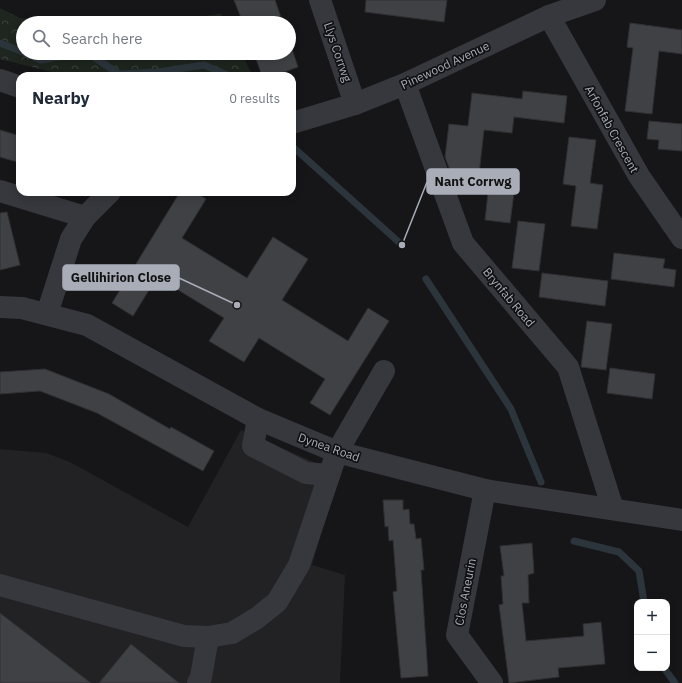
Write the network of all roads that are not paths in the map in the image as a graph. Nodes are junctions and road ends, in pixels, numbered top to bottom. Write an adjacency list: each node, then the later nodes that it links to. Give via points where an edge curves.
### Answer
1 (320, 0): 7 (street, Llys Corrwg)
2 (595, 0): 3 (street, Pinewood Avenue)
3 (549, 16): 5 (street, Pinewood Avenue); 14 (street, Arfonfab Crescent, via 638,176)
4 (0, 80): 6 (street)
5 (405, 84): 7 (street, Pinewood Avenue); 22 (street, Brynfab Road, via 463,243 568,366)
6 (16, 86)
7 (355, 104): 8 (street, Pinewood Avenue)
8 (296, 122)
9 (0, 191): 10 (street)
10 (16, 196)
11 (16, 196): 13 (street)
12 (106, 196): 13 (street)
13 (85, 217): 16 (street, via 71,239)
14 (682, 238)
15 (0, 307): 16 (street, Dynea Road, via 22,308)
16 (47, 314): 18 (street, Dynea Road, via 86,325)
17 (384, 371): 19 (street)
18 (258, 419): 19 (street, Dynea Road); 20 (street, via 254,446 306,473)
19 (337, 452): 20 (street); 21 (street, Dynea Road)
20 (329, 475): 25 (street, via 299,565 277,602 232,633)
21 (485, 490): 22 (street, Dynea Road); 27 (street, Clos Aneurin, via 457,636)
22 (613, 509): 23 (street, Dynea Road)
23 (682, 520)
24 (0, 585): 25 (street, via 184,636)
25 (208, 637): 26 (street)
26 (198, 683)
27 (492, 683)

